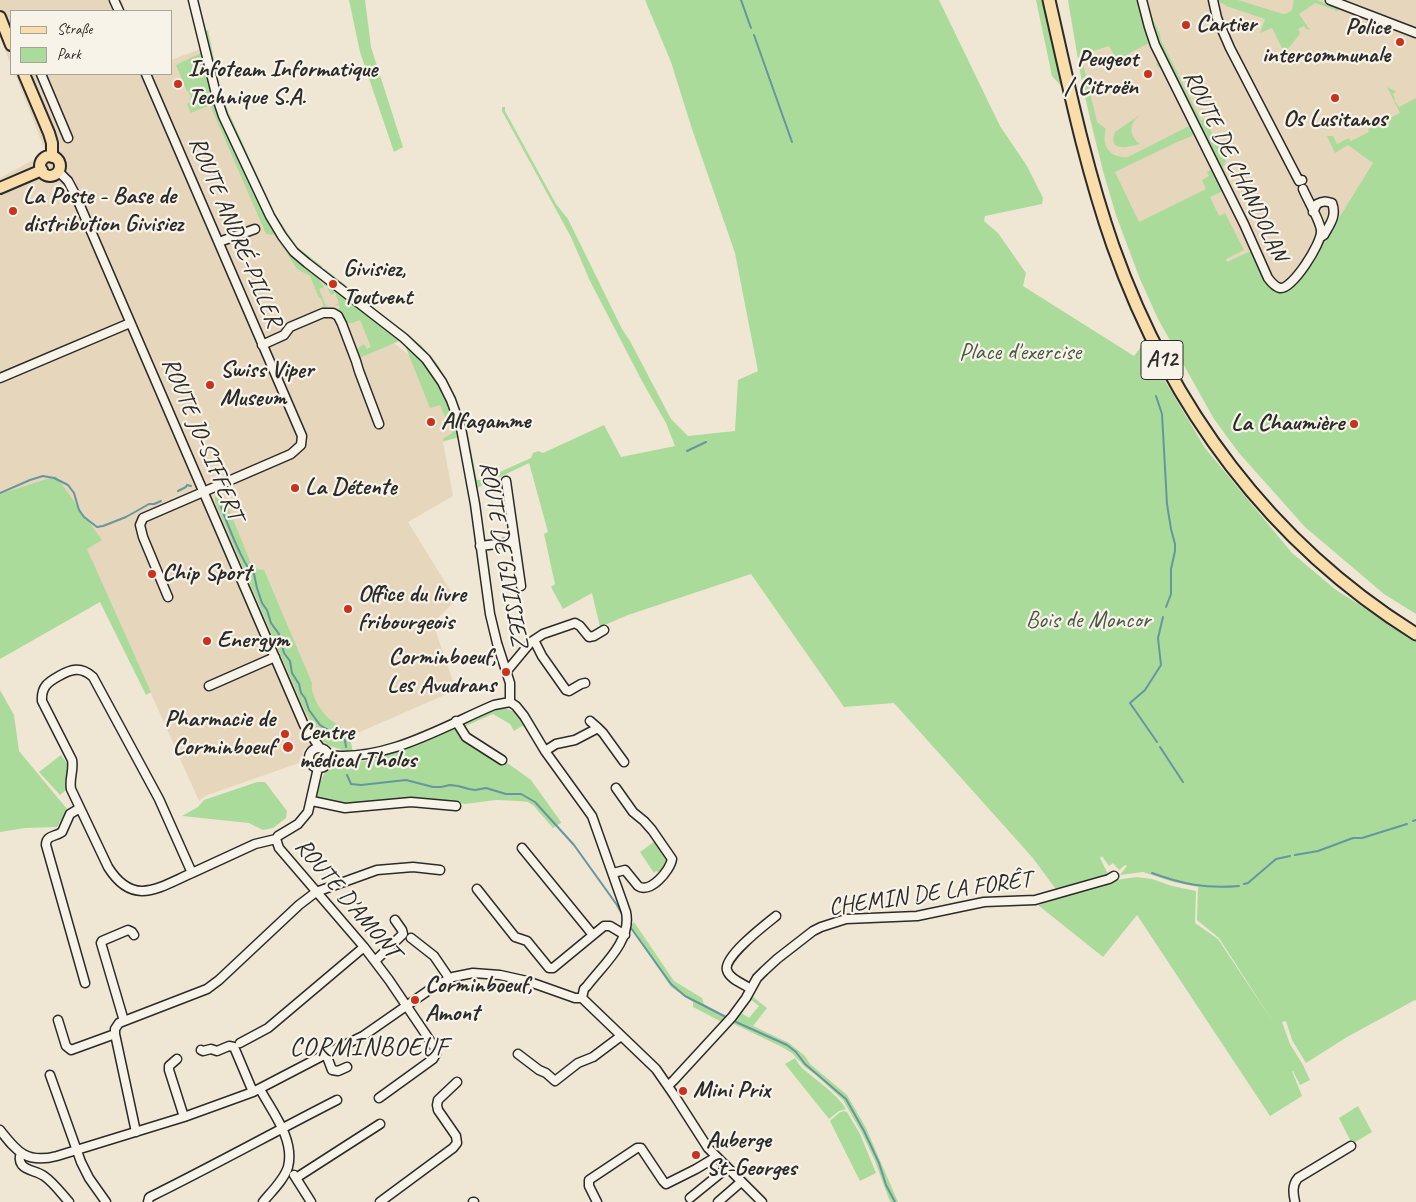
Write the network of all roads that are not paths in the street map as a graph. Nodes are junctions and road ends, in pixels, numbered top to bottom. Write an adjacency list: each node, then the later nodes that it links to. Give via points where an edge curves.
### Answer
1 (193, 0): 31 (street, ROUTE DE GIVISIEZ, via 216,98 282,236 294,252 320,275 418,351 451,400 461,428)
2 (1049, 0): 36 (highway, A12, via 1081,138 1109,233 1142,319 1177,388 1224,459 1280,524 1342,581)
3 (1057, 0): 34 (highway, A12, via 1088,136 1114,224 1146,310 1184,384 1231,454 1290,523 1352,579)
4 (1142, 0): 22 (street, ROUTE DE CHANDOLAN, via 1155,45 1274,285 1279,288 1291,283)
5 (1213, 0): 17 (street, via 1230,48 1299,181)
6 (1330, 0): 8 (street)
7 (0, 17): 9 (main road)
8 (1416, 33)
9 (10, 42)
10 (24, 75): 14 (main road, via 49,133)
11 (41, 75): 13 (street)
12 (146, 75): 23 (street, ROUTE ANDRÉ-PILLER)
13 (68, 138)
14 (52, 157): 15 (main road, via 42,161); 16 (main road, via 59,162)
15 (42, 170): 16 (main road, via 50,176); 18 (main road)
16 (58, 172): 24 (street, ROUTE JO-SIFFERT, via 72,188)
17 (1302, 180)
18 (0, 188)
19 (1302, 189): 20 (street, ROUTE DE CHANDOLAN)
20 (1313, 212): 22 (street, ROUTE DE CHANDOLAN, via 1322,228); 22 (street, via 1322,201 1334,208 1334,217)
21 (255, 229): 23 (street)
22 (1321, 237)
23 (219, 242): 25 (street, ROUTE ANDRÉ-PILLER)
24 (130, 323): 26 (street); 29 (street, ROUTE JO-SIFFERT)
25 (262, 345): 27 (street, via 284,335 290,327 323,313 338,316); 29 (street, ROUTE ANDRÉ-PILLER, via 302,436 301,445 291,454)
26 (0, 378)
27 (379, 424)
28 (506, 481): 30 (street)
29 (204, 491): 33 (street, ROUTE ANDRÉ-PILLER, via 143,518 140,525); 38 (street, ROUTE JO-SIFFERT)
30 (514, 542): 31 (street); 32 (street)
31 (480, 546): 39 (street, ROUTE DE GIVISIEZ, via 491,618)
32 (521, 586)
33 (168, 597)
34 (1416, 625)
35 (604, 630): 37 (street, via 589,637 574,623)
36 (1416, 634)
37 (534, 640): 39 (street); 40 (street, via 566,690)
38 (275, 657): 41 (street); 45 (street, ROUTE JO-SIFFERT)
39 (506, 672): 42 (street, ROUTE DE GIVISIEZ, via 511,686)
40 (585, 683)
41 (209, 686)
42 (510, 702): 44 (street, via 496,704); 48 (street, via 524,716)
43 (590, 720): 46 (street)
44 (456, 721): 50 (street, via 390,750 361,756); 51 (street, via 466,737)
45 (304, 725): 47 (street, ROUTE JO-SIFFERT); 49 (street, ROUTE JO-SIFFERT)
46 (598, 728): 48 (street); 52 (street)
47 (320, 748): 49 (street); 50 (street)
48 (545, 751): 61 (street, via 592,816)
49 (310, 754): 53 (street, via 311,764)
50 (328, 755): 53 (street, via 326,764)
51 (502, 760)
52 (624, 762)
53 (318, 768): 55 (street, ROUTE D'AMONT)
54 (616, 788): 61 (street, via 672,859 662,876 644,888 640,888 625,870)
55 (312, 801): 56 (street, via 346,808 411,802); 58 (street, ROUTE D'AMONT, via 303,819)
56 (456, 806)
57 (80, 808): 62 (street, via 109,868 123,885 145,891); 62 (street, via 70,786 72,760 41,697 48,682 76,669 86,671 92,677 159,799); 75 (street, via 70,814 62,832 49,837 46,845)
58 (276, 839): 62 (street, via 255,844); 65 (street, ROUTE D'AMONT, via 279,848)
59 (522, 848): 69 (street)
60 (440, 870): 65 (street, via 413,867 377,870)
61 (613, 872): 70 (street, via 628,918)
62 (192, 873)
63 (1114, 876): 76 (street, CHEMIN DE LA FORÊT, via 1035,900 984,902 917,916 854,918 830,923 813,931 770,964)
64 (477, 889): 69 (street, via 515,937 527,941 549,968)
65 (316, 892): 72 (street, ROUTE D'AMONT); 80 (street, via 213,985)
66 (776, 916): 76 (street, via 746,940 727,963 729,975)
67 (395, 920): 73 (street, via 403,934)
68 (134, 935): 80 (street, via 128,930 101,944)
69 (593, 935): 70 (street, via 610,926)
70 (625, 935): 77 (street, via 584,989)
71 (411, 938): 74 (street, via 434,956)
72 (364, 947): 73 (street, ROUTE D'AMONT); 83 (street, via 268,1028)
73 (375, 961): 78 (street, ROUTE D'AMONT)
74 (449, 978): 77 (street, via 467,973 500,975); 78 (street)
75 (84, 983)
76 (751, 989): 91 (street, CHEMIN DE LA FORÊT, via 725,1026)
77 (582, 998): 82 (street)
78 (407, 1006): 85 (street, via 367,1034); 93 (street, ROUTE D'AMONT, via 436,1054)
79 (58, 1020): 81 (street, via 66,1046 71,1050)
80 (124, 1021): 81 (street, via 117,1026)
81 (115, 1034): 99 (street)
82 (621, 1036): 86 (street, via 555,1081); 91 (street, via 654,1067)
83 (240, 1043)
84 (201, 1050): 92 (street, via 234,1047)
85 (326, 1054): 88 (street, via 332,1070); 92 (street)
86 (518, 1054)
87 (176, 1059): 95 (street, via 168,1070)
88 (347, 1068)
89 (50, 1075): 101 (street)
90 (457, 1082): 114 (street, via 438,1100 437,1105 457,1143)
91 (668, 1086): 103 (street)
92 (257, 1090): 95 (street); 97 (street)
93 (379, 1098)
94 (337, 1100): 97 (street)
95 (184, 1118): 99 (street)
96 (380, 1124): 106 (street)
97 (281, 1128): 104 (street, via 287,1142); 111 (street, via 150,1197)
98 (0, 1130): 102 (street)
99 (136, 1132): 101 (street)
100 (1351, 1146): 118 (street, via 1294,1182)
101 (76, 1151): 102 (street, via 43,1159); 110 (street)
102 (21, 1154): 109 (street, via 21,1164 46,1178)
103 (716, 1157): 105 (street); 115 (street, via 666,1184 641,1148 637,1148 589,1180)
104 (287, 1168): 106 (street); 112 (street)
105 (727, 1168): 107 (street); 108 (street)
106 (296, 1178): 113 (street)
107 (741, 1182): 116 (street); 117 (street)
108 (690, 1198)
109 (69, 1202)
110 (106, 1202)
111 (148, 1202)
112 (263, 1202)
113 (311, 1202)
114 (380, 1202)
115 (598, 1202)
116 (718, 1202)
117 (762, 1202)
118 (1295, 1202)

